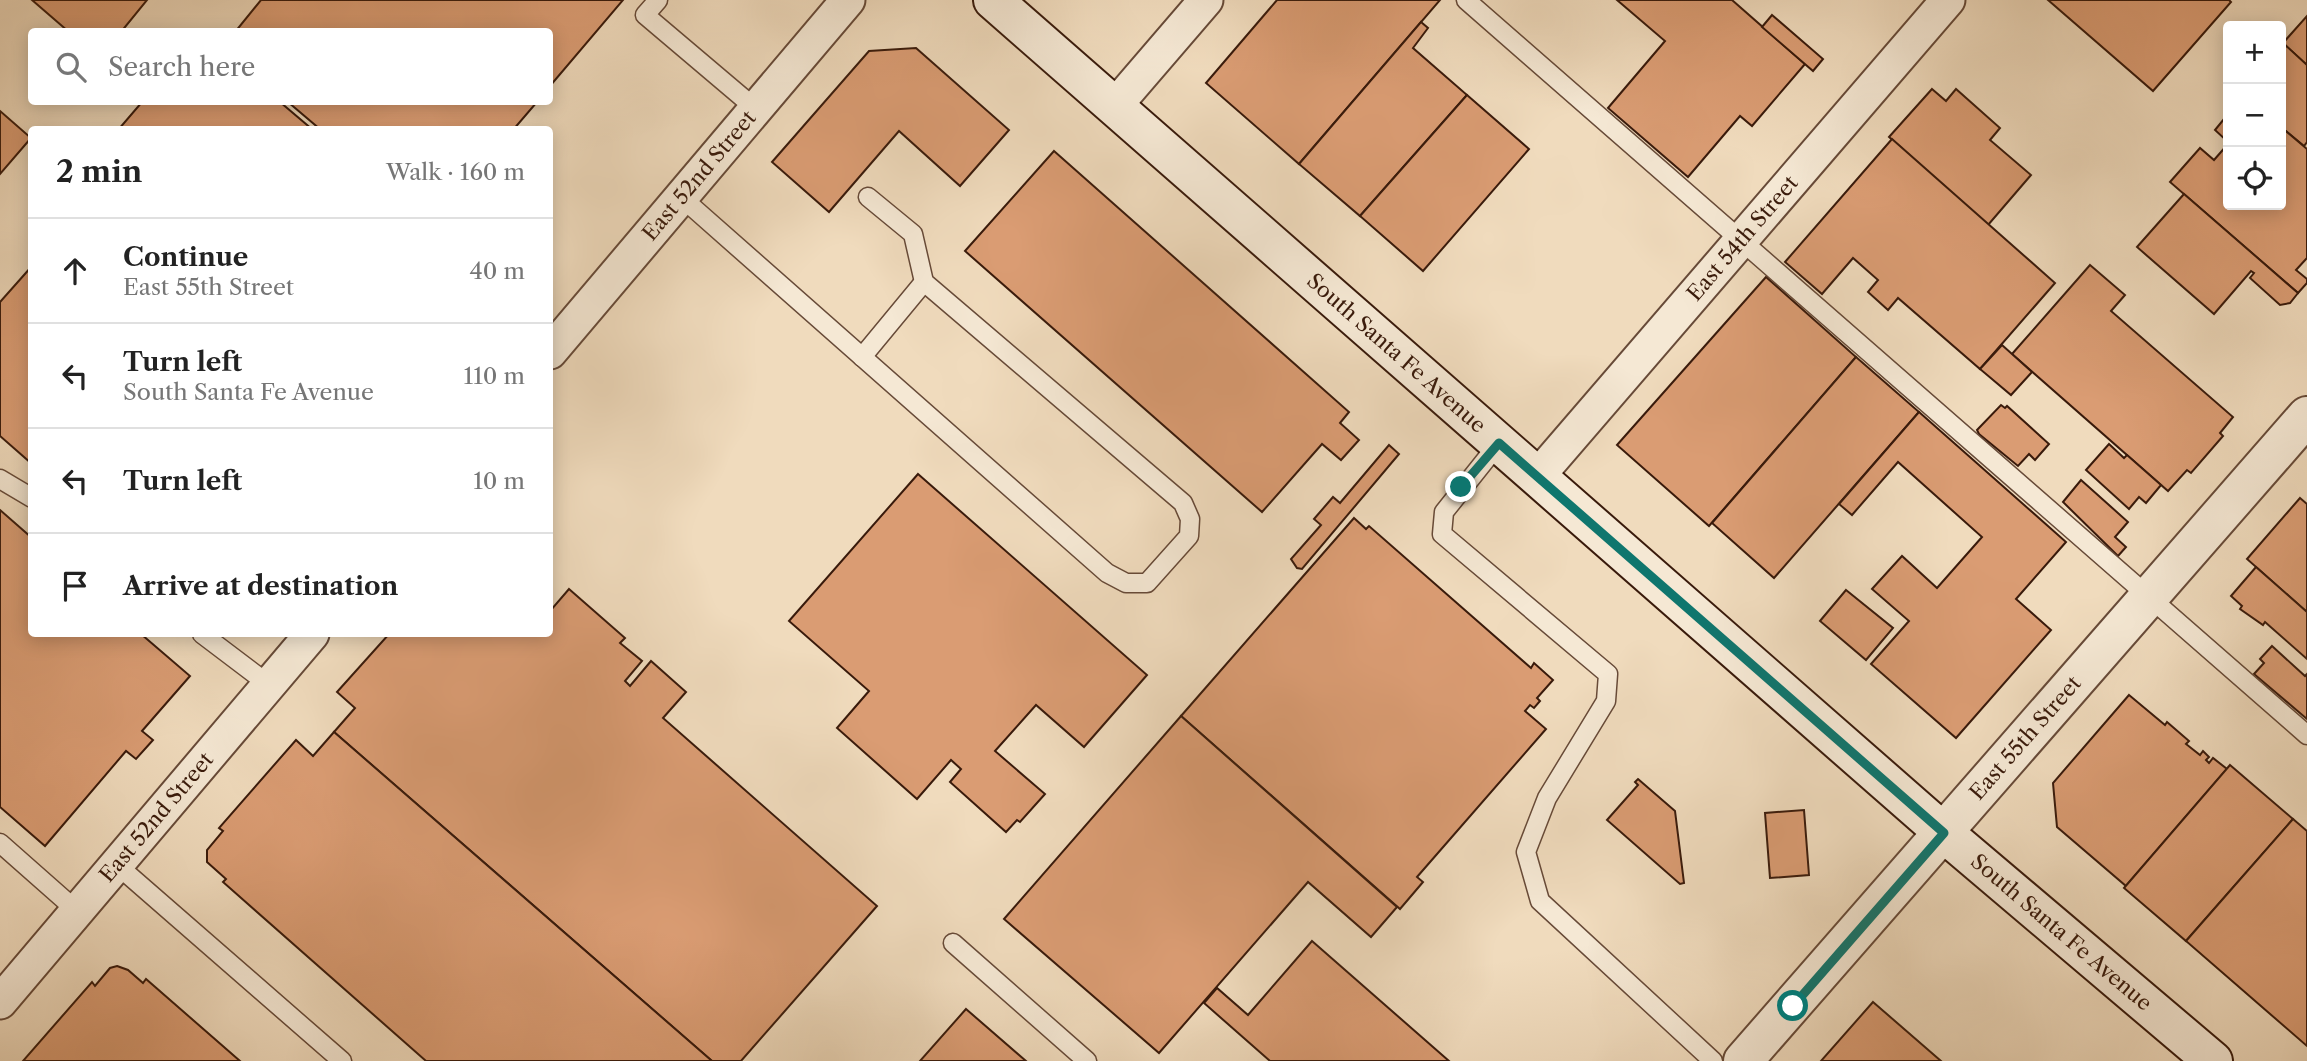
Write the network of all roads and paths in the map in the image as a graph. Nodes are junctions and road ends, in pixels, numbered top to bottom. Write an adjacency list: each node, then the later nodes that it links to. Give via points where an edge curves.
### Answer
1 (658, 0): 8 (lane, via 645,15)
2 (848, 0): 8 (street, East 52nd Street)
3 (993, 0): 7 (main road, South Santa Fe Avenue)
4 (1466, 0): 11 (lane)
5 (1948, 0): 11 (street, East 54th Street)
6 (1199, 2): 7 (street)
7 (1114, 107): 16 (main road, South Santa Fe Avenue)
8 (756, 109): 9 (street, East 52nd Street)
9 (681, 197): 13 (street, East 52nd Street); 14 (lane)
10 (868, 197): 12 (lane, via 912,234)
11 (1741, 240): 17 (street, East 54th Street); 20 (lane)
12 (924, 282): 14 (lane); 14 (lane, via 1183,503 1190,519 1189,536 1147,583 1126,583 1107,573)
13 (553, 348)
14 (862, 357)
15 (2307, 416): 20 (main road, East 55th Street)
16 (1499, 443): 17 (main road, South Santa Fe Avenue); 33 (lane, via 1444,512 1443,534 1608,674 1606,701 1547,799 1526,852 1540,901)
17 (1537, 477): 25 (main road, South Santa Fe Avenue)
18 (0, 479): 19 (lane)
19 (28, 496)
20 (2149, 597): 24 (lane); 25 (main road, East 55th Street)
21 (206, 637): 23 (lane)
22 (309, 637): 23 (street, East 52nd Street)
23 (268, 684): 27 (street, East 52nd Street)
24 (2307, 735)
25 (1944, 833): 34 (main road, East 55th Street); 35 (main road, South Santa Fe Avenue)
26 (0, 843): 28 (lane)
27 (116, 864): 28 (street, East 52nd Street); 31 (lane)
28 (77, 911): 30 (street, East 52nd Street)
29 (953, 943): 32 (lane)
30 (0, 1002)
31 (342, 1061)
32 (1087, 1061)
33 (1713, 1061)
34 (1744, 1061)
35 (2213, 1061)

